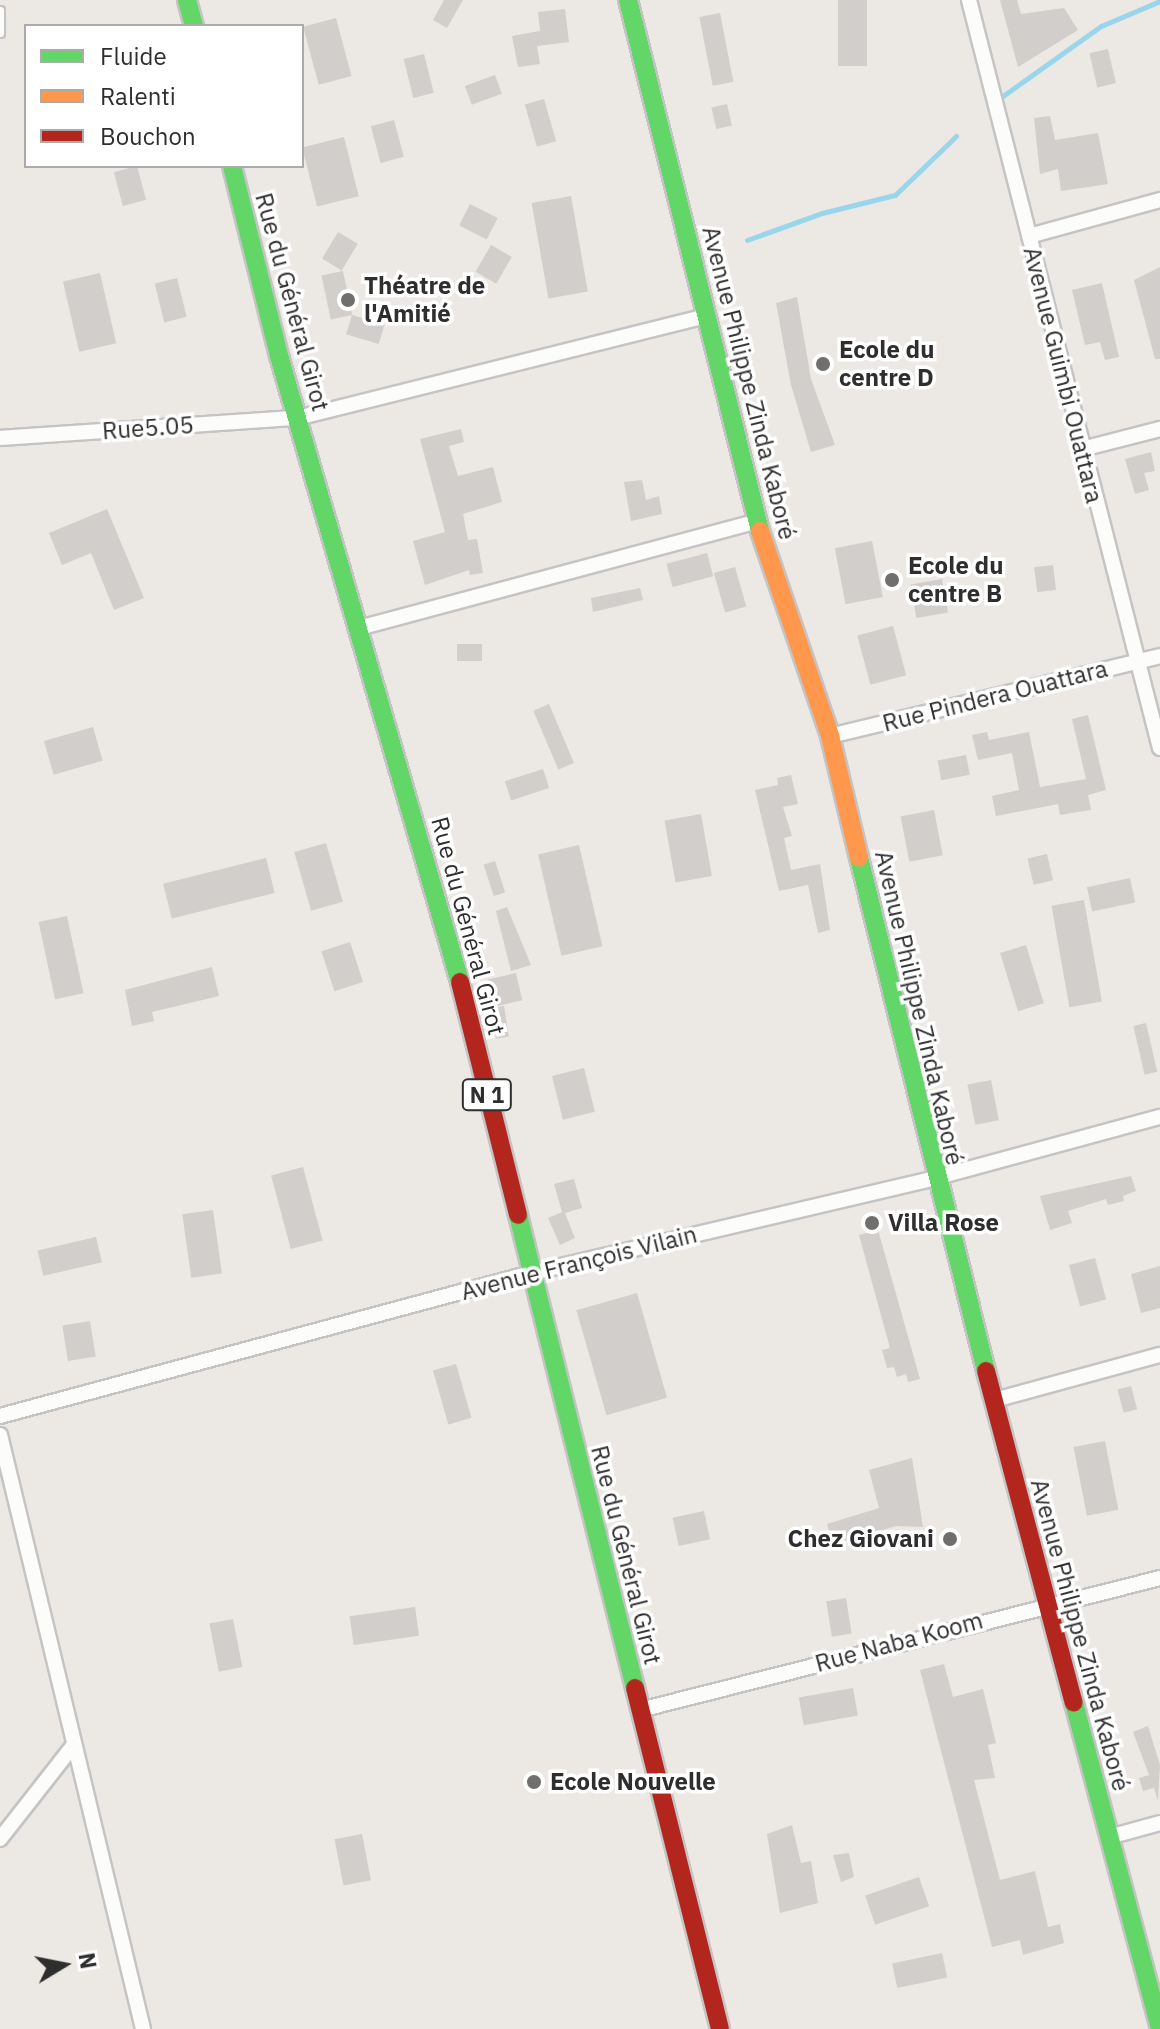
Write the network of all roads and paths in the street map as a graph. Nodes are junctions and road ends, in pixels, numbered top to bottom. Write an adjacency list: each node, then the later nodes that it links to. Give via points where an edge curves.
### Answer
1 (187, 0): 5 (main road)
2 (628, 0): 10 (main road, Avenue Philippe Zinda Kaboré)
3 (969, 0): 9 (street, Avenue Guimbi Ouattara)
4 (0, 10): 6 (lane)
5 (193, 24)
6 (0, 33)
7 (233, 168): 11 (main road, Rue du Général Girot / N 1)
8 (1160, 200): 9 (street)
9 (1029, 236): 14 (street, Avenue Guimbi Ouattara)
10 (706, 316): 11 (street, Rue5.05); 15 (main road, Avenue Philippe Zinda Kaboré)
11 (297, 418): 13 (street, Rue5.05); 16 (main road, Rue du Général Girot / N 1)
12 (1160, 429): 14 (street)
13 (0, 438)
14 (1082, 449): 18 (street, Avenue Guimbi Ouattara)
15 (757, 521): 16 (street); 19 (main road, Avenue Philippe Zinda Kaboré)
16 (359, 628): 23 (main road, Rue du Général Girot / N 1, via 459,979)
17 (1160, 656): 18 (street, Rue Pindera Ouattara)
18 (1136, 662): 19 (street, Rue Pindera Ouattara); 20 (street, Avenue Guimbi Ouattara)
19 (830, 736): 22 (main road, Avenue Philippe Zinda Kaboré)
20 (1160, 748)
21 (1160, 1117): 22 (street, Avenue François Vilain)
22 (935, 1178): 23 (street, Avenue François Vilain); 25 (main road, Avenue Philippe Zinda Kaboré)
23 (531, 1273): 26 (street, Avenue François Vilain); 30 (main road, Rue du Général Girot / N 1)
24 (1160, 1355): 25 (street)
25 (995, 1400): 29 (main road, Avenue Philippe Zinda Kaboré)
26 (0, 1416)
27 (0, 1435): 31 (street)
28 (1160, 1578): 29 (street, Rue Naba Koom)
29 (1044, 1605): 30 (street, Rue Naba Koom); 33 (main road, Avenue Philippe Zinda Kaboré)
30 (640, 1710): 36 (main road, Rue du Général Girot / N 1)
31 (73, 1746): 34 (street); 35 (street)
32 (1160, 1823): 33 (street)
33 (1109, 1837): 37 (main road, Avenue Philippe Zinda Kaboré)
34 (0, 1839)
35 (143, 2029)
36 (720, 2029)
37 (1160, 2029)

